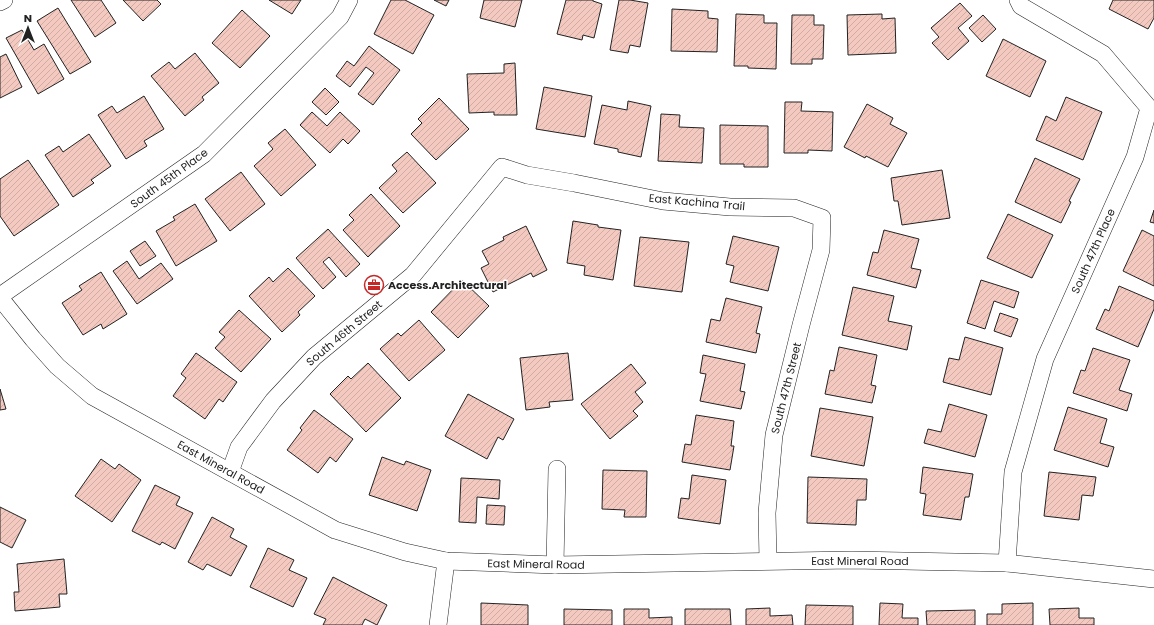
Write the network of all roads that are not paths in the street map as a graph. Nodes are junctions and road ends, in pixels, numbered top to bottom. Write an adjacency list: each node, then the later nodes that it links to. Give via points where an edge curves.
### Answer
1 (4, 0): 4 (street)
2 (349, 0): 7 (street, South 45th Place, via 340,17 204,154)
3 (1018, 0): 12 (street, South 47th Place, via 1021,6 1103,54 1149,108 1135,157 1045,360 1013,472)
4 (0, 2)
5 (502, 167): 6 (street, East Kachina Trail, via 527,175 663,201 730,207 794,208); 9 (street, South 46th Street, via 413,275 314,357 273,400 239,447)
6 (822, 218): 10 (street, South 47th Street, via 821,250 774,435 767,513)
7 (0, 297): 9 (street, East Mineral Road, via 58,366 92,396)
8 (557, 469): 13 (street)
9 (230, 472): 11 (street, East Mineral Road, via 335,530 405,552)
10 (768, 560): 12 (street, East Mineral Road); 13 (street, East Mineral Road)
11 (446, 561): 13 (street, East Mineral Road); 15 (street)
12 (1007, 563): 14 (street, East Mineral Road)
13 (555, 565)
14 (1154, 579)
15 (438, 625)

